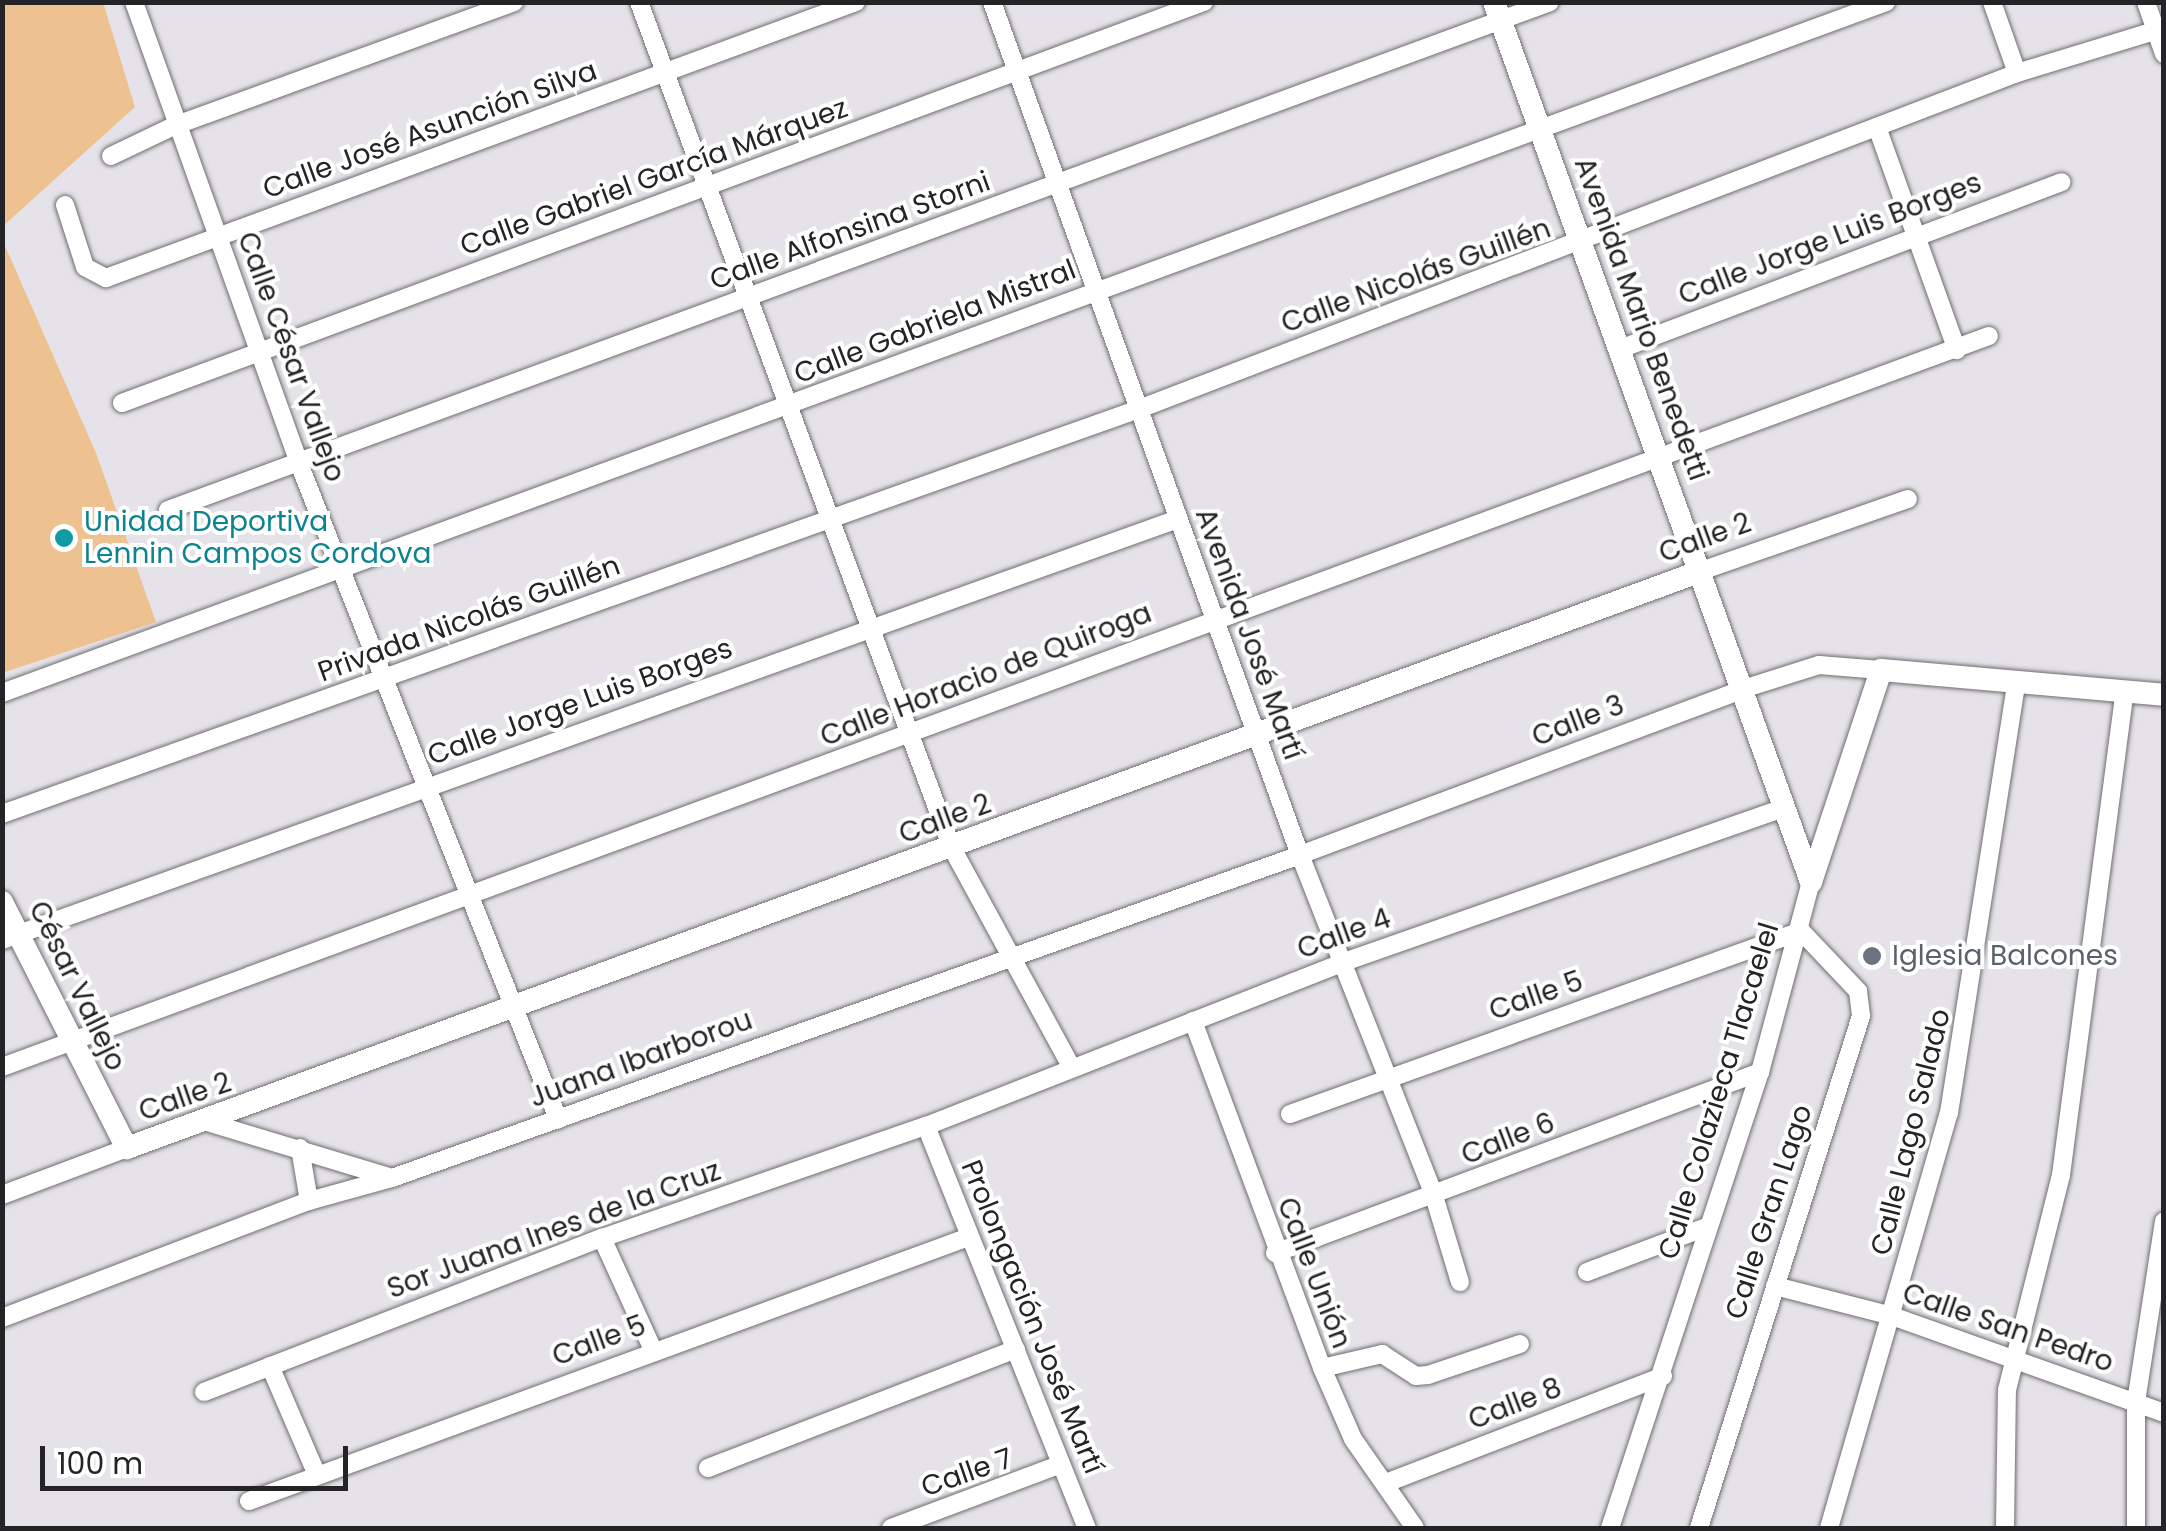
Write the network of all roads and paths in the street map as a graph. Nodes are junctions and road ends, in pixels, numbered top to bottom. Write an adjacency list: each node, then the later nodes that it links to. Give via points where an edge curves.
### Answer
1 (134, 2): 16 (street, Calle César Vallejo)
2 (514, 2): 16 (street)
3 (638, 2): 15 (street)
4 (856, 2): 15 (street, Calle José Asunción Silva)
5 (992, 2): 13 (street, Avenida José Martí)
6 (1204, 2): 13 (street, Calle Gabriel García Márquez)
7 (1550, 2): 10 (street, Calle Alfonsina Storni)
8 (1886, 2): 18 (street, Calle Gabriela Mistral)
9 (1992, 2): 14 (street)
10 (1497, 12): 18 (street, Avenida Mario Benedetti); 21 (street, Calle Alfonsina Storni)
11 (2156, 16): 12 (street); 14 (street, Calle Nicolás Guillén, via 2133,36)
12 (2164, 54)
13 (1017, 72): 21 (street, Avenida José Martí); 22 (street, Calle Gabriel García Márquez)
14 (2017, 73): 17 (street, Calle Nicolás Guillén)
15 (663, 74): 22 (street); 25 (street, Calle José Asunción Silva)
16 (174, 126): 19 (street); 25 (street, Calle César Vallejo)
17 (1877, 127): 24 (street); 26 (street, Calle Nicolás Guillén)
18 (1540, 128): 26 (street, Avenida Mario Benedetti); 27 (street, Calle Gabriela Mistral)
19 (111, 156)
20 (2061, 182): 24 (street, Calle Jorge Luis Borges)
21 (1058, 184): 27 (street, Avenida José Martí); 28 (street, Calle Alfonsina Storni)
22 (705, 188): 28 (street); 31 (street, Calle Gabriel García Márquez)
23 (65, 205): 25 (street, Calle José Asunción Silva, via 92,275 106,278)
24 (1917, 236): 30 (street, Calle Jorge Luis Borges); 32 (street)
25 (218, 238): 31 (street, Calle César Vallejo)
26 (1582, 243): 30 (street, Avenida Mario Benedetti); 35 (street, Calle Nicolás Guillén)
27 (1096, 290): 34 (street, Calle Gabriela Mistral); 35 (street, Avenida José Martí)
28 (751, 298): 34 (street); 36 (street, Calle Alfonsina Storni)
29 (1988, 336): 32 (street, Calle Horacio de Quiroga)
30 (1620, 349): 37 (street, Avenida Mario Benedetti)
31 (258, 350): 33 (street, Calle Gabriel García Márquez); 36 (street, Calle César Vallejo)
32 (1956, 350): 37 (street, Calle Horacio de Quiroga)
33 (122, 402)
34 (790, 406): 40 (street); 42 (street, Calle Gabriela Mistral)
35 (1139, 409): 40 (street, Calle Nicolás Guillén); 41 (street, Avenida José Martí)
36 (298, 461): 39 (street, Calle Alfonsina Storni); 42 (street, Calle César Vallejo)
37 (1661, 462): 43 (street, Avenida Mario Benedetti); 44 (street, Calle Horacio de Quiroga)
38 (1908, 500): 43 (street, Calle 2)
39 (168, 510)
40 (827, 516): 45 (street); 47 (street, Privada Nicolás Guillén)
41 (1178, 519): 44 (street, Avenida José Martí); 45 (street, Calle Jorge Luis Borges)
42 (341, 570): 47 (street, Calle César Vallejo); 51 (street, Calle Gabriela Mistral)
43 (1701, 571): 49 (street, Avenida Mario Benedetti); 54 (street, Calle 2)
44 (1214, 618): 53 (street, Calle Horacio de Quiroga); 54 (street, Avenida José Martí)
45 (868, 626): 53 (street); 55 (street, Calle Jorge Luis Borges)
46 (1882, 670): 48 (street); 49 (street, Calle 3, via 1820,665); 60 (street, Calle Colazieca Tlacaelel)
47 (386, 680): 55 (street, Calle César Vallejo); 57 (street, Privada Nicolás Guillén)
48 (2018, 681): 50 (street); 92 (street, Calle Lago Salado, via 1953,1094)
49 (1743, 688): 56 (street, Avenida Mario Benedetti); 59 (street, Calle 3)
50 (2125, 692): 52 (street); 97 (street, via 2061,1175)
51 (2, 693)
52 (2164, 694)
53 (907, 736): 58 (street); 61 (street, Calle Horacio de Quiroga)
54 (1258, 738): 58 (street, Calle 2); 59 (street, Avenida José Martí)
55 (428, 788): 61 (street, Calle César Vallejo); 64 (street, Calle Jorge Luis Borges)
56 (1786, 807): 60 (street, Avenida Mario Benedetti); 66 (street, Calle 4)
57 (2, 814)
58 (952, 848): 65 (street); 67 (street, Calle 2)
59 (1300, 855): 65 (street, Juana Ibarborou); 66 (street, Avenida José Martí)
60 (1811, 882): 63 (street, Calle Colazieca Tlacaelel)
61 (468, 892): 67 (street, Calle César Vallejo); 69 (street, Calle Horacio de Quiroga)
62 (2, 902): 64 (street, César Vallejo)
63 (1801, 931): 72 (street, Calle Colazieca Tlacaelel); 73 (street, Calle 5); 91 (street, Calle Gran Lago, via 1862,1002)
64 (11, 937): 69 (street, César Vallejo)
65 (1008, 955): 71 (street); 75 (street, Juana Ibarborou)
66 (1344, 962): 68 (street, Calle 4); 73 (street, Avenida José Martí)
67 (514, 1009): 75 (street, Calle César Vallejo); 76 (street, Calle 2)
68 (1193, 1022): 71 (street, Calle 4); 88 (street, Calle Unión)
69 (68, 1042): 70 (street, Calle Horacio de Quiroga); 78 (street, César Vallejo)
70 (2, 1066)
71 (1072, 1068): 77 (street, Calle 4)
72 (1760, 1072): 82 (street, Calle 6); 85 (street, Calle Colazieca Tlacaelel)
73 (1386, 1078): 74 (street, Calle 5); 82 (street, Avenida José Martí)
74 (1290, 1114)
75 (558, 1120): 80 (street, Juana Ibarborou)
76 (207, 1122): 78 (street, Calle 2); 79 (street)
77 (926, 1126): 86 (street, Prolongación José Martí); 87 (street, Sor Juana Ines de la Cruz)
78 (127, 1148): 81 (street, Calle 2)
79 (300, 1148): 80 (street); 83 (street)
80 (392, 1178): 83 (street, Juana Ibarborou)
81 (2, 1196)
82 (1434, 1196): 88 (street, Calle 6); 90 (street, Avenida José Martí)
83 (309, 1201): 93 (street, Juana Ibarborou)
84 (2164, 1220): 102 (street)
85 (1709, 1226): 89 (street); 100 (street, Calle Colazieca Tlacaelel)
86 (969, 1237): 95 (street, Calle 5); 96 (street, Prolongación José Martí)
87 (602, 1238): 95 (street); 98 (street, Sor Juana Ines de la Cruz)
88 (1275, 1252): 99 (street, Calle Unión)
89 (1587, 1272)
90 (1460, 1282)
91 (1775, 1286): 92 (street, Calle San Pedro); 113 (street, Calle Gran Lago)
92 (1892, 1316): 97 (street, Calle San Pedro); 114 (street, Calle Lago Salado)
93 (2, 1318)
94 (1520, 1344): 99 (street, via 1428,1375 1406,1371 1382,1354)
95 (653, 1350): 106 (street, Calle 5)
96 (1016, 1350): 104 (street, Prolongación José Martí); 105 (street)
97 (2012, 1356): 102 (street, Calle San Pedro); 115 (street)
98 (270, 1366): 101 (street, Sor Juana Ines de la Cruz); 106 (street)
99 (1322, 1368): 107 (street, Calle Unión, via 1353,1439)
100 (1663, 1376): 107 (street, Calle 8); 112 (street, Calle Colazieca Tlacaelel)
101 (204, 1392)
102 (2136, 1402): 103 (street, Calle San Pedro); 116 (street)
103 (2164, 1413)
104 (1059, 1465): 109 (street, Calle 7); 110 (street, Prolongación José Martí)
105 (708, 1468)
106 (317, 1476): 108 (street, Calle 5)
107 (1386, 1483): 111 (street, Calle Unión)
108 (249, 1501)
109 (891, 1528)
110 (1087, 1528)
111 (1416, 1528)
112 (1610, 1528)
113 (1699, 1528)
114 (1829, 1528)
115 (2005, 1528)
116 (2136, 1528)

